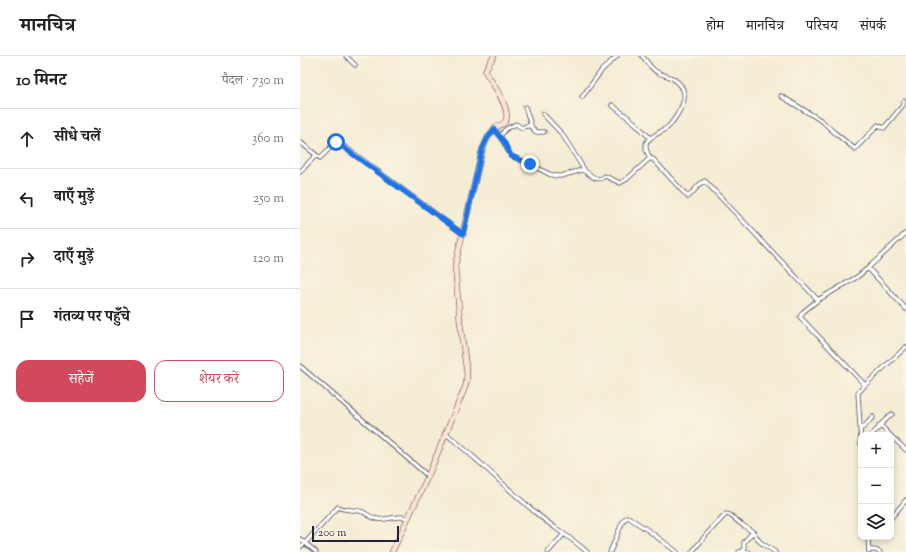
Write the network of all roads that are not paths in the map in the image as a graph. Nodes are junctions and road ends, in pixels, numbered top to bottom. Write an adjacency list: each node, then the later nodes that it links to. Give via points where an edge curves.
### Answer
1 (346, 56): 5 (street)
2 (494, 56): 13 (street, via 485,71 503,102 507,115 505,121)
3 (617, 56): 7 (street, via 598,74)
4 (642, 56): 16 (street, via 656,72 677,82 685,94 671,124)
5 (355, 65)
6 (781, 96): 8 (street, via 822,121 855,149 878,125 884,128)
7 (582, 97)
8 (905, 100)
9 (612, 106): 16 (street)
10 (525, 107): 12 (street)
11 (543, 114): 20 (street, via 562,134)
12 (531, 126): 14 (street, via 536,132); 15 (street, via 522,128 517,124 506,129)
13 (494, 129): 15 (street); 23 (street, via 482,150)
14 (544, 132)
15 (500, 136): 20 (street, via 511,156 549,174 561,176)
16 (650, 138): 19 (street, via 646,146)
17 (300, 142): 18 (street)
18 (316, 155): 21 (street); 23 (street, via 321,158 337,141)
19 (650, 159): 20 (street, via 620,183 605,176 596,180); 25 (street, via 660,165 688,197 701,183 706,182)
20 (585, 170)
21 (300, 172)
22 (906, 233): 24 (street)
23 (463, 234): 37 (street, via 455,266 467,378 465,389)
24 (868, 268): 25 (street); 26 (street)
25 (818, 300): 29 (street, via 800,318)
26 (906, 309)
27 (906, 347): 29 (street)
28 (300, 366): 40 (street)
29 (865, 385): 33 (street, via 858,396)
30 (892, 414): 32 (street)
31 (873, 417): 33 (street)
32 (879, 426): 35 (street); 36 (street)
33 (860, 428): 34 (street)
34 (860, 432)
35 (874, 432)
36 (888, 432)
37 (445, 434): 40 (street); 45 (street)
38 (894, 438): 39 (street)
39 (906, 450)
40 (428, 476): 43 (street)
41 (906, 500): 42 (street)
42 (894, 514)
43 (408, 518): 48 (street, via 400,516 376,519 363,512 338,507); 52 (street)
44 (753, 532): 57 (street, via 730,514 726,514); 59 (street, via 744,542); 60 (street, via 760,542)
45 (564, 534): 53 (street); 54 (street)
46 (300, 538): 48 (street)
47 (868, 540): 50 (street)
48 (305, 543): 49 (street); 51 (street)
49 (300, 547)
50 (869, 551): 61 (street)
51 (316, 552)
52 (392, 552)
53 (548, 552)
54 (587, 552)
55 (610, 552): 56 (street, via 628,516)
56 (677, 552)
57 (692, 552)
58 (739, 552): 59 (street)
59 (747, 552)
60 (775, 552)
61 (880, 552)

